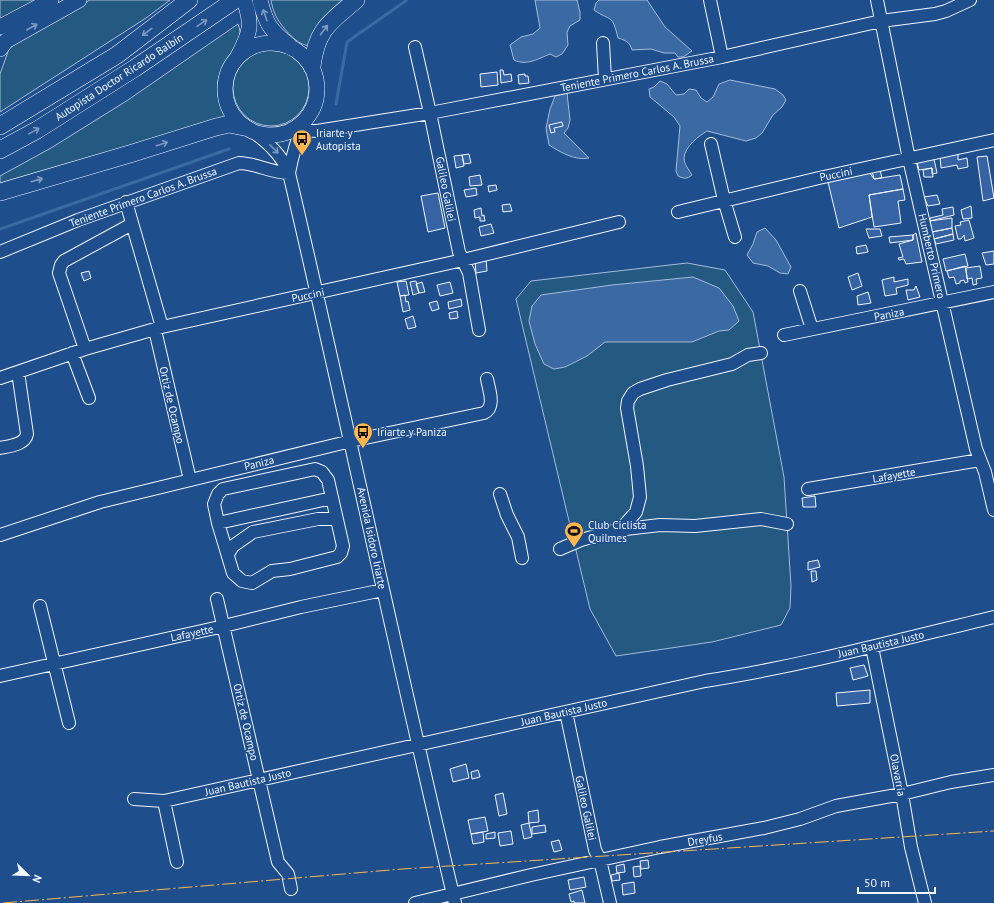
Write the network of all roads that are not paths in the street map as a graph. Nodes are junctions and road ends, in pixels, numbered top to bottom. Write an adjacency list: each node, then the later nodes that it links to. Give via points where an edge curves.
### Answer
1 (51, 0): 11 (main road)
2 (79, 0): 15 (main road, one-way to 2, via 6,41)
3 (189, 0): 22 (highway, Autopista Doctor Ricardo Balbín, one-way to 22, via 117,55)
4 (260, 0): 14 (main road, one-way to 4, via 270,28)
5 (356, 0): 18 (highway, one-way to 5, via 314,50 320,36 327,26)
6 (710, 0): 17 (street)
7 (877, 0): 10 (street, Humberto Primero)
8 (970, 0): 10 (street, Teniente Primero Carlos A. Brussa, via 946,11)
9 (236, 2): 16 (main road, via 250,19 247,38); 26 (highway, Autopista Doctor Ricardo Balbín, one-way to 9, via 37,130)
10 (881, 20): 17 (street, Teniente Primero Carlos A. Brussa); 27 (street, Humberto Primero)
11 (0, 28)
12 (603, 43): 19 (street)
13 (415, 47): 20 (street, Galileo Galilei)
14 (293, 48): 16 (main road, via 279,42 264,42 250,47); 18 (main road)
15 (0, 49)
16 (238, 56): 23 (main road, via 225,79 225,93 234,117)
17 (722, 57): 19 (street, Teniente Primero Carlos A. Brussa)
18 (312, 66): 21 (main road, via 317,79 317,93 314,106)
19 (605, 79): 20 (street, Teniente Primero Carlos A. Brussa)
20 (430, 113): 21 (street, Teniente Primero Carlos A. Brussa, via 317,131); 37 (street, Galileo Galilei, via 458,252)
21 (304, 124): 23 (main road, via 276,135 264,135); 28 (street, Avenida Isidoro Iriarte, via 292,153)
22 (0, 126)
23 (248, 129): 28 (street, Avenida Isidoro Iriarte, one-way to 28, via 266,141 280,155); 29 (highway, one-way to 23, via 216,126 229,124)
24 (994, 140): 27 (street, Puccini)
25 (711, 144): 30 (street)
26 (0, 150)
27 (909, 159): 30 (street, Puccini); 41 (street, Humberto Primero)
28 (289, 173): 31 (street, Teniente Primero Carlos A. Brussa, via 244,163); 40 (street, Avenida Isidoro Iriarte)
29 (0, 192)
30 (724, 200): 32 (street, Puccini); 35 (street)
31 (126, 202): 34 (street, Ortiz de Ocampo); 36 (street, Teniente Primero Carlos A. Brussa)
32 (678, 212)
33 (619, 222): 37 (street, Puccini)
34 (132, 224): 42 (street, Ortiz de Ocampo); 46 (street, via 64,261 59,269)
35 (735, 237)
36 (0, 252)
37 (463, 260): 40 (street, Puccini); 44 (street, Galileo Galilei, via 469,274)
38 (800, 291): 43 (street)
39 (994, 292): 41 (street, Paniza)
40 (317, 293): 42 (street, Puccini); 53 (street, Avenida Isidoro Iriarte)
41 (944, 303): 43 (street, Paniza); 55 (street, Humberto Primero, via 976,449)
42 (158, 329): 46 (street, Puccini); 56 (street, Ortiz de Ocampo)
43 (812, 329): 45 (street, Paniza)
44 (479, 330)
45 (784, 335)
46 (85, 349): 47 (street, Puccini)
47 (72, 353): 49 (street, Puccini); 52 (street)
48 (761, 353): 64 (street, via 748,355 732,364 667,380 633,393 627,408 640,497 636,512)
49 (18, 372): 50 (street, Puccini); 54 (street, via 27,434 23,442)
50 (0, 378)
51 (487, 379): 53 (street, Paniza, via 491,402 484,413)
52 (89, 398)
53 (351, 441): 56 (street, Paniza); 69 (street, Avenida Isidoro Iriarte)
54 (0, 448)
55 (986, 462): 57 (street, Lafayette); 60 (street, Humberto Primero)
56 (190, 480): 65 (street, Paniza, via 100,502)
57 (808, 489)
58 (500, 494): 68 (street, via 518,537)
59 (332, 498): 61 (street); 62 (street); 62 (street, via 328,480 316,469 223,489 214,504)
60 (994, 510)
61 (337, 519): 67 (street, via 318,519 253,532 233,546); 67 (street, via 343,546 337,557 272,571 252,584 242,581 233,573)
62 (218, 523): 67 (street)
63 (786, 524): 64 (street, via 761,519)
64 (620, 530): 66 (street, via 581,540)
65 (0, 535)
66 (560, 550)
67 (228, 554)
68 (522, 558)
69 (383, 590): 73 (street, Lafayette); 79 (street, Avenida Isidoro Iriarte)
70 (217, 599): 73 (street, Ortiz de Ocampo)
71 (40, 606): 75 (street)
72 (994, 616): 74 (street, Juan Bautista Justo)
73 (224, 626): 75 (street, Lafayette); 81 (street, Ortiz de Ocampo)
74 (872, 647): 77 (street, Juan Bautista Justo); 82 (street, Olavarría)
75 (54, 663): 76 (street, Lafayette); 78 (street)
76 (0, 676)
77 (566, 712): 79 (street, Juan Bautista Justo); 85 (street, Galileo Galilei, via 595,850)
78 (69, 723)
79 (418, 745): 81 (street, Juan Bautista Justo); 88 (street, Avenida Isidoro Iriarte)
80 (994, 775): 82 (street, Dreyfus)
81 (259, 779): 84 (street, Juan Bautista Justo); 87 (street, Ortiz de Ocampo, via 278,862 288,874)
82 (902, 794): 85 (street, Dreyfus, via 836,806 764,828); 91 (street, Olavarría, via 911,847)
83 (134, 799): 84 (street, Juan Bautista Justo)
84 (164, 801): 86 (street)
85 (600, 860): 88 (street, Dreyfus); 90 (street, Galileo Galilei)
86 (177, 862)
87 (290, 889)
88 (454, 899): 89 (street, Dreyfus)
89 (415, 903)
90 (610, 903)
91 (925, 903)

